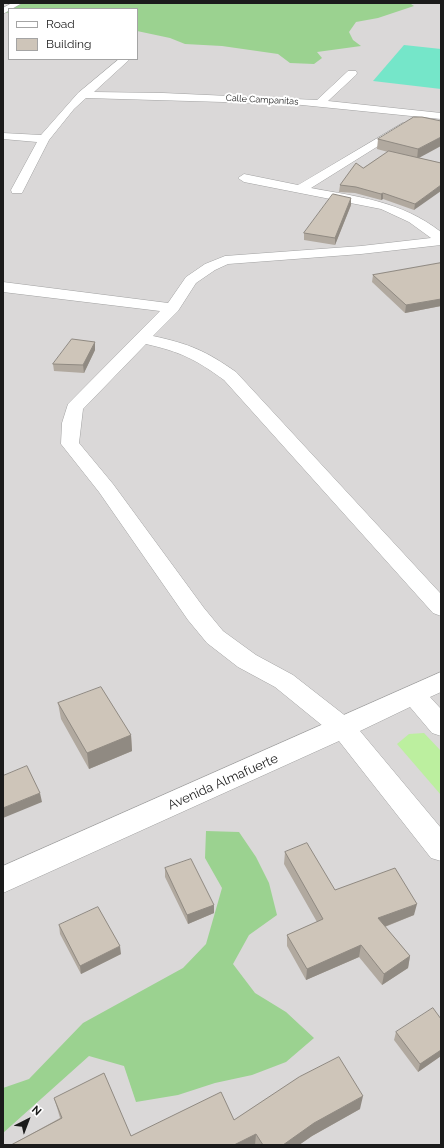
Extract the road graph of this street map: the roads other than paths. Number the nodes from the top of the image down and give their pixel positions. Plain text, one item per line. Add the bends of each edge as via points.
1 (18, 3) edge
2 (3, 10) edge
3 (124, 60) edge
4 (352, 73) dead end
5 (82, 95) junction
6 (320, 103) junction
7 (421, 115) junction
8 (441, 116) edge
9 (3, 136) edge
10 (44, 139) junction
11 (244, 178) dead end
12 (300, 189) junction
13 (17, 190) dead end
14 (441, 240) edge
15 (3, 288) edge
16 (172, 308) junction
17 (143, 338) junction
18 (441, 608) edge
19 (441, 682) edge
20 (413, 694) junction
21 (441, 726) edge
22 (343, 728) junction
23 (441, 849) edge
24 (3, 880) edge

1 - 2 street
3 - 5 street
4 - 6 street
5 - 6 street, Calle Campanitas via 208,97
5 - 10 street
6 - 7 street, Calle Campanitas
7 - 8 street, Calle Campanitas
7 - 12 street
9 - 10 street
10 - 13 street
11 - 12 street
12 - 14 street via 401,211 421,223
14 - 16 street via 361,250 225,260 190,280
15 - 16 street
16 - 17 street
17 - 18 street via 180,347 206,359 230,376
17 - 22 street via 74,408 70,444 106,488 215,637 247,661 284,681
19 - 20 street, Avenida Almafuerte
20 - 21 street
20 - 22 street, Avenida Almafuerte
22 - 23 street
22 - 24 street, Avenida Almafuerte

